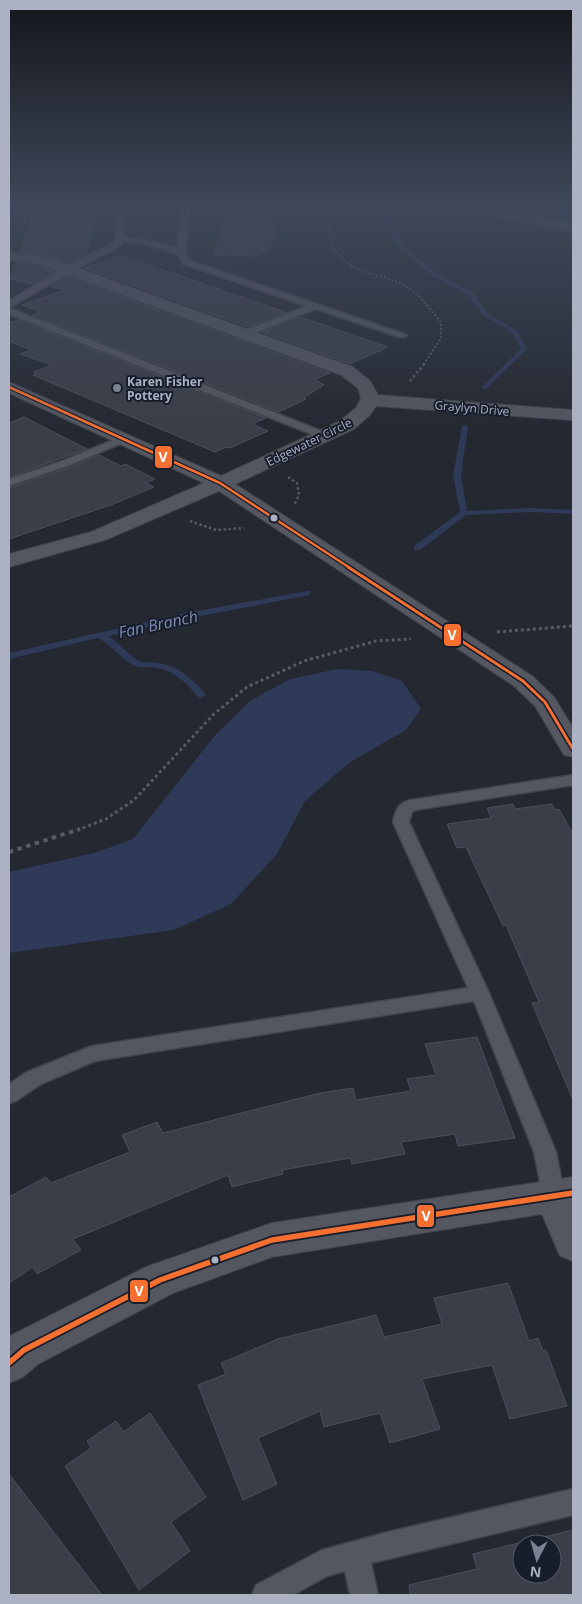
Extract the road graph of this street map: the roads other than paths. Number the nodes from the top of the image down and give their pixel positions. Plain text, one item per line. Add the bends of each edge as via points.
1 (50, 280) edge
2 (94, 280) edge
3 (238, 280) edge
4 (9, 304) edge
5 (315, 306) junction
6 (9, 311) edge
7 (244, 334) junction
8 (402, 335) dead end
9 (9, 387) edge
10 (370, 400) junction
11 (573, 415) edge
12 (325, 436) junction
13 (123, 439) junction
14 (9, 483) edge
15 (220, 484) junction
16 (9, 561) edge
17 (573, 750) edge
18 (573, 780) edge
19 (480, 993) junction
20 (9, 1095) edge
21 (564, 1195) edge
22 (573, 1244) edge
23 (9, 1363) edge
24 (573, 1502) edge
25 (355, 1554) junction
26 (266, 1595) edge
27 (364, 1595) edge

1 - 4 lane
2 - 7 street
3 - 5 lane
5 - 7 lane
5 - 8 lane
6 - 12 lane
7 - 10 street via 346,371 363,383
9 - 13 street
10 - 11 street, Graylyn Drive
10 - 12 street, Edgewater Circle via 366,412
12 - 15 street, Edgewater Circle
13 - 14 lane
13 - 15 street
15 - 16 street, Edgewater Circle via 98,536
15 - 17 street via 523,681 545,702
18 - 19 lane via 411,806 401,815 401,822
19 - 20 lane via 92,1054 34,1078
19 - 21 lane
21 - 22 street
21 - 23 street via 272,1240 160,1280 24,1350
24 - 25 lane
25 - 26 lane via 322,1564
25 - 27 lane

